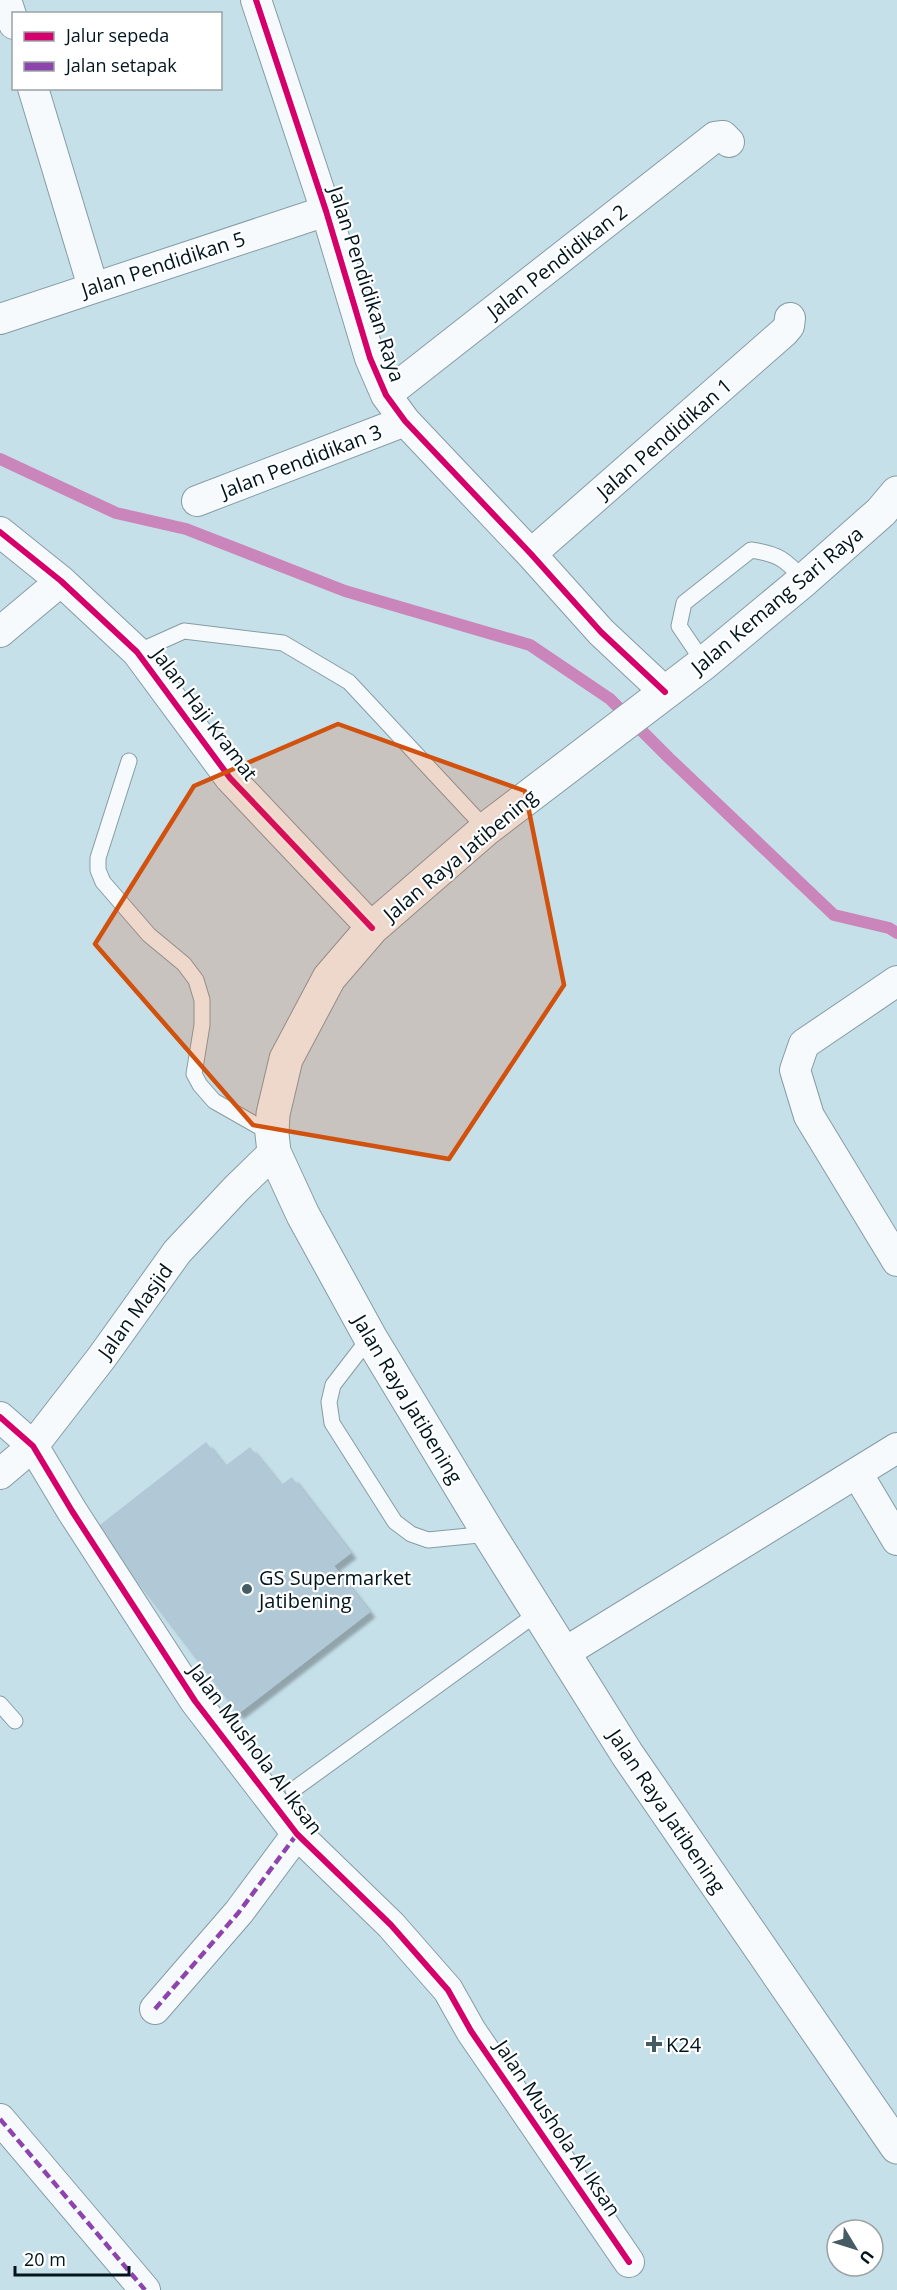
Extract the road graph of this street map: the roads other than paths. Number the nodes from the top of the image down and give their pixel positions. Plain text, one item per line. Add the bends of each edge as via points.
1 (6, 0) edge
2 (256, 0) edge
3 (12, 18) edge
4 (34, 90) edge
5 (729, 142) dead end
6 (326, 211) junction
7 (93, 287) junction
8 (790, 318) dead end
9 (0, 319) edge
10 (386, 395) junction
11 (405, 421) junction
12 (897, 493) edge
13 (197, 501) dead end
14 (0, 532) edge
15 (531, 554) junction
16 (804, 580) junction
17 (61, 581) junction
18 (0, 632) edge
19 (137, 652) junction
20 (704, 663) junction
21 (658, 697) junction
22 (129, 761) dead end
23 (486, 829) junction
24 (372, 928) junction
25 (897, 981) edge
26 (273, 1143) junction
27 (897, 1261) edge
28 (369, 1337) junction
29 (0, 1417) edge
30 (33, 1446) junction
31 (897, 1448) edge
32 (857, 1473) junction
33 (0, 1474) edge
34 (489, 1534) junction
35 (897, 1540) edge
36 (539, 1612) junction
37 (564, 1653) junction
38 (0, 1704) edge
39 (15, 1721) dead end
40 (293, 1790) dead end
41 (297, 1834) junction
42 (155, 2009) dead end
43 (0, 2119) edge
44 (897, 2146) edge
45 (629, 2262) dead end
46 (145, 2290) edge

1 - 3 street
2 - 6 street, Jalan Pendidikan Raya
4 - 7 street
5 - 10 street, Jalan Pendidikan 2 via 723,136 715,137
6 - 7 street, Jalan Pendidikan 5
6 - 10 street, Jalan Pendidikan Raya via 370,358
7 - 9 street, Jalan Pendidikan 5
8 - 15 street, Jalan Pendidikan 1 via 784,332
10 - 11 street, Jalan Pendidikan Raya
11 - 13 street, Jalan Pendidikan 3
11 - 15 street, Jalan Pendidikan Raya
12 - 16 main road, Jalan Kemang Sari Raya
14 - 17 street, Jalan Haji Kramat
15 - 21 street, Jalan Pendidikan Raya
16 - 20 main road, Jalan Kemang Sari Raya
16 - 20 lane via 785,559 751,550 684,603 679,626
17 - 18 street
17 - 19 street, Jalan Haji Kramat
19 - 23 lane via 184,631 283,643 349,682
19 - 24 street, Jalan Haji Kramat via 230,778
20 - 21 main road, Jalan Kemang Sari Raya
21 - 23 main road, Jalan Raya Jatibening
22 - 26 lane via 98,858 98,870 103,882 149,935 184,964 196,980 202,1000 202,1025 194,1074 200,1085 214,1101
23 - 24 main road, Jalan Raya Jatibening
24 - 26 main road, Jalan Raya Jatibening via 329,978 286,1059 273,1114
25 - 27 street via 804,1044 795,1070 809,1116
26 - 28 main road, Jalan Raya Jatibening via 303,1215
26 - 30 street, Jalan Masjid via 177,1252
28 - 34 main road, Jalan Raya Jatibening
28 - 34 lane via 333,1385 329,1402 332,1423 395,1522 411,1534 428,1540
29 - 30 street, Jalan Mushola Al Iksan
30 - 33 street, Jalan Masjid
30 - 41 street, Jalan Mushola Al Iksan via 195,1701
31 - 32 street
32 - 35 street
32 - 37 street
34 - 36 main road, Jalan Raya Jatibening
36 - 37 main road, Jalan Raya Jatibening
36 - 40 lane
37 - 44 main road, Jalan Raya Jatibening via 627,1754
38 - 39 lane
41 - 42 street via 239,1912
41 - 45 street, Jalan Mushola Al Iksan via 391,1925 448,1990 471,2031
43 - 46 street

